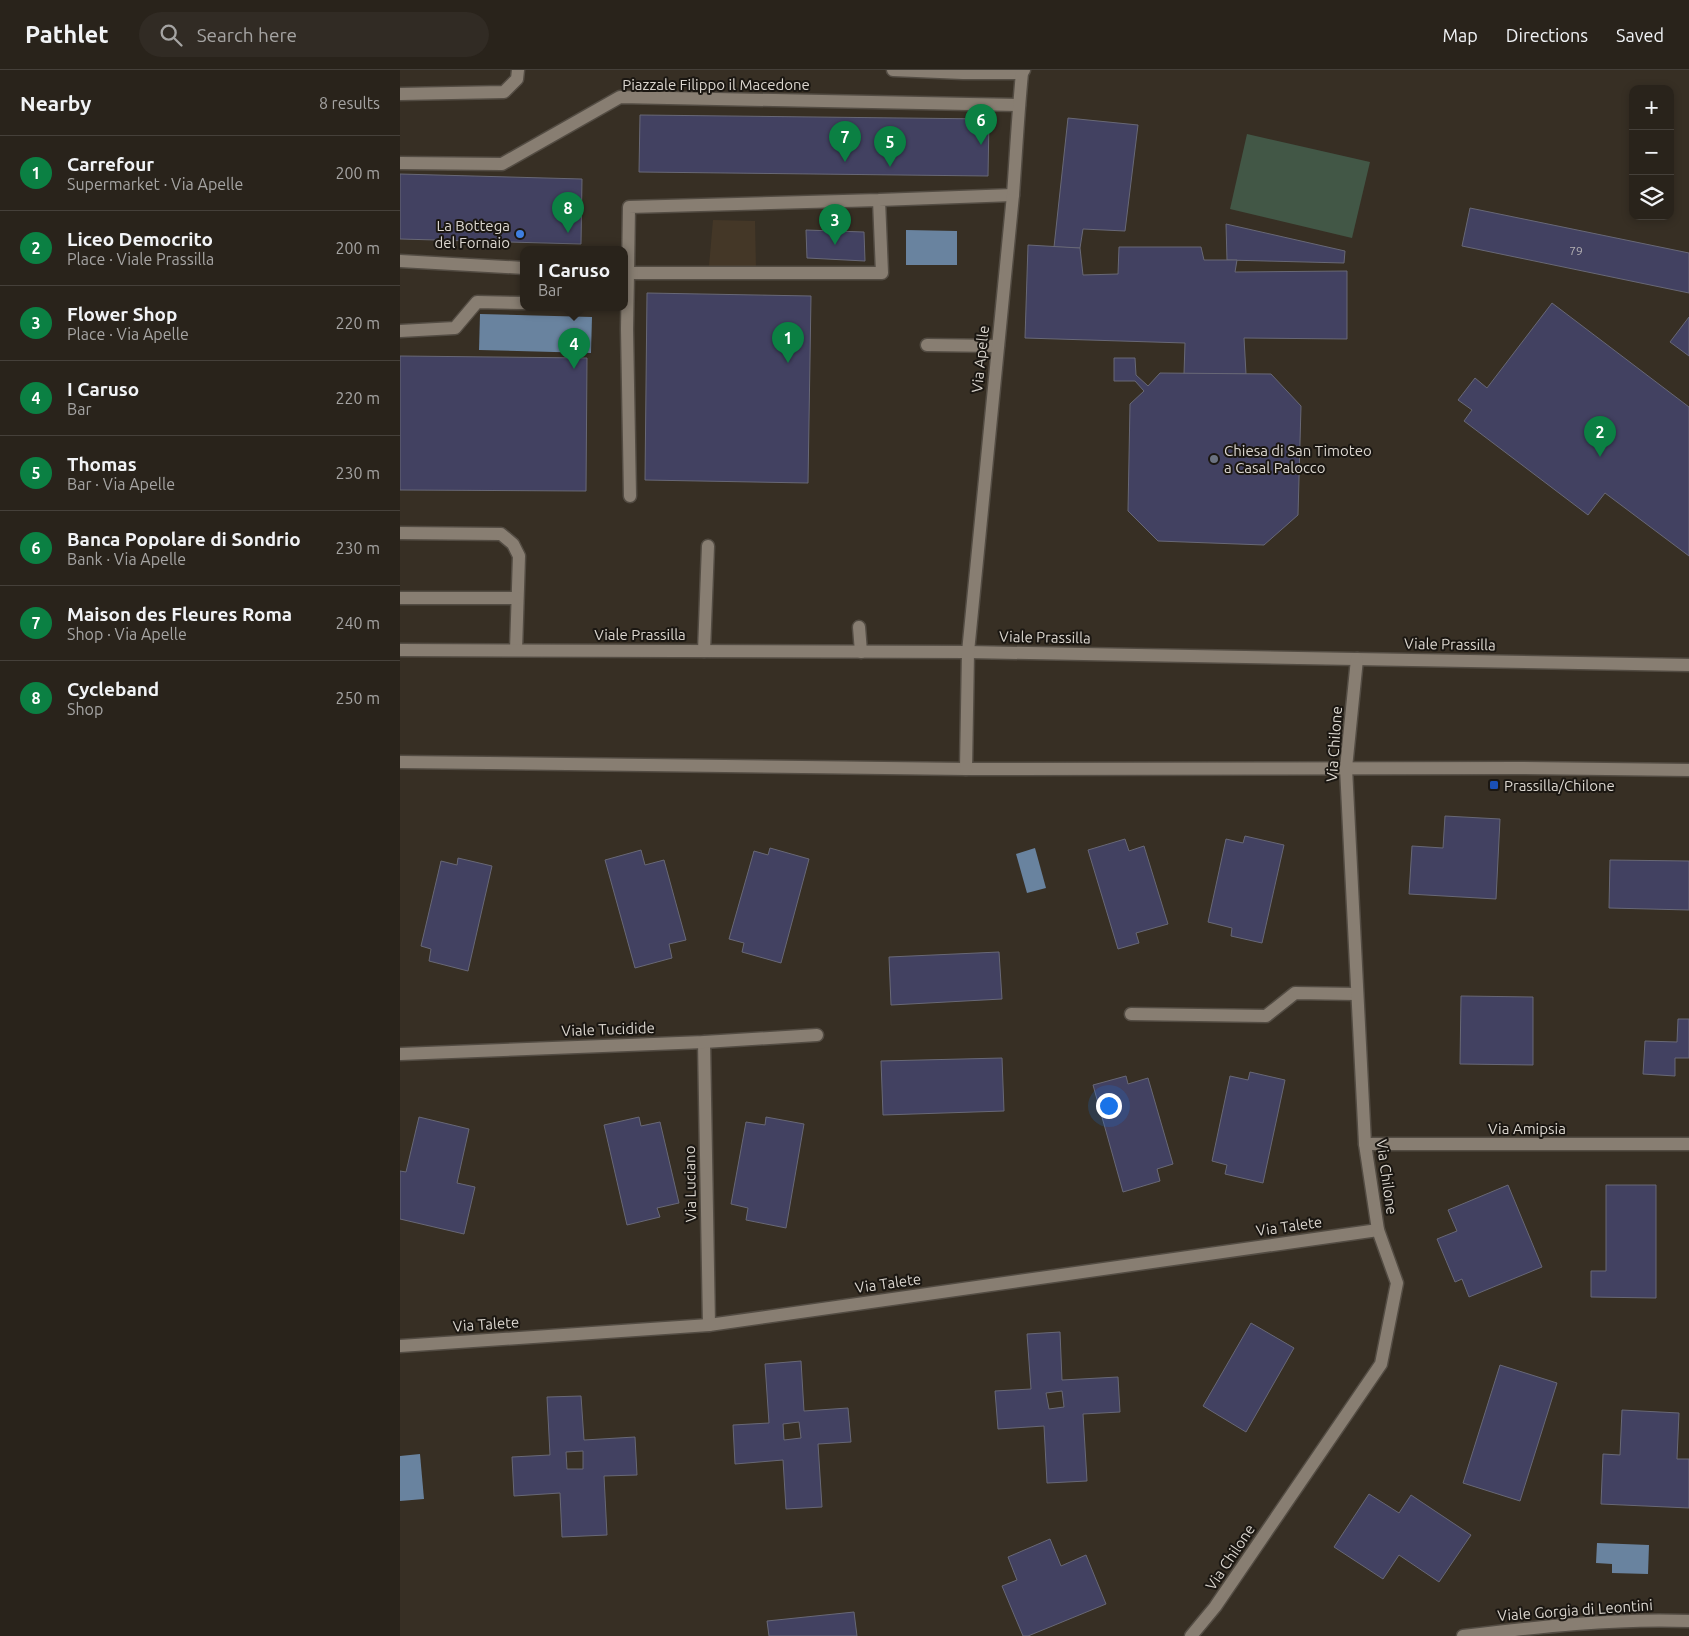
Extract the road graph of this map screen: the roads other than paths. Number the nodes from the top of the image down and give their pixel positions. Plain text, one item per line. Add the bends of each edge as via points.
1 (518, 70) edge
2 (893, 70) edge
3 (1023, 72) edge
4 (400, 94) edge
5 (1019, 105) junction
6 (400, 163) edge
7 (1013, 195) junction
8 (879, 200) junction
9 (627, 246) edge
10 (400, 261) edge
11 (520, 268) edge
12 (628, 273) edge
13 (520, 304) edge
14 (626, 311) edge
15 (400, 331) edge
16 (927, 346) dead end
17 (998, 346) junction
18 (630, 496) dead end
19 (400, 533) edge
20 (708, 546) dead end
21 (400, 598) edge
22 (517, 598) junction
23 (859, 627) dead end
24 (400, 650) edge
25 (516, 650) junction
26 (704, 651) junction
27 (861, 652) junction
28 (968, 652) junction
29 (1357, 659) junction
30 (1689, 665) edge
31 (400, 762) edge
32 (1346, 768) junction
33 (966, 769) junction
34 (1689, 770) edge
35 (1357, 994) junction
36 (1131, 1014) dead end
37 (818, 1035) dead end
38 (704, 1042) junction
39 (400, 1054) edge
40 (1365, 1144) junction
41 (1689, 1144) edge
42 (1378, 1230) junction
43 (709, 1325) junction
44 (400, 1346) edge
45 (1689, 1621) edge
46 (1191, 1636) edge
47 (1463, 1636) edge

1 - 4 street via 518,79 504,92
2 - 3 street
3 - 5 street, Via Apelle
5 - 6 street, Piazzale Filippo il Macedone via 620,97 502,164
5 - 7 street, Via Apelle
7 - 8 street
7 - 17 street, Via Apelle
8 - 9 street via 629,207
8 - 12 street via 882,273
10 - 11 street
13 - 15 street via 477,302 456,328
14 - 18 street
16 - 17 street
17 - 28 street, Via Apelle
19 - 22 street via 501,534 514,544 518,556
20 - 26 street
21 - 22 street
22 - 25 street
23 - 27 street
24 - 25 street, Viale Prassilla
25 - 26 street, Viale Prassilla
26 - 27 street, Viale Prassilla
27 - 28 street, Viale Prassilla
28 - 29 street, Viale Prassilla
28 - 33 street, Via Apelle
29 - 30 street, Viale Prassilla
29 - 32 street, Via Chilone
31 - 33 street
32 - 33 street
32 - 34 street
32 - 35 street, Via Chilone
35 - 36 street via 1296,993 1266,1016
35 - 40 street, Via Chilone
37 - 38 street, Viale Tucidide
38 - 39 street, Viale Tucidide
38 - 43 street, Via Luciano
40 - 41 street, Via Amipsia
40 - 42 street, Via Chilone
42 - 43 street, Via Talete
42 - 46 street, Via Chilone via 1397,1283 1381,1364 1215,1607
43 - 44 street, Via Talete
45 - 47 street, Viale Gorgia di Leontini via 1642,1620

